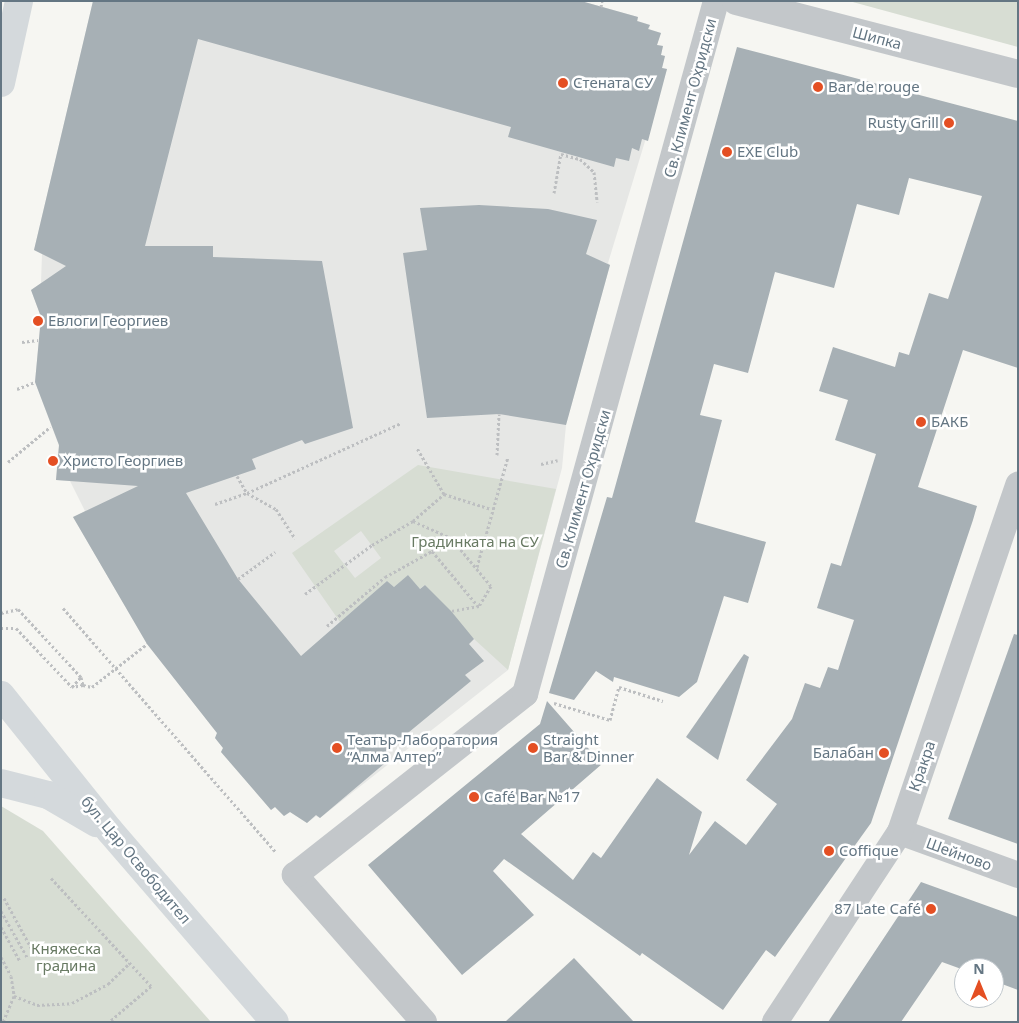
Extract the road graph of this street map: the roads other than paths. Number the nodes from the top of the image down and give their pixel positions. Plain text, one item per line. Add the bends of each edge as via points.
1 (19, 1) edge
2 (716, 1) edge
3 (736, 1) edge
4 (1018, 74) edge
5 (1, 83) edge
6 (1018, 485) edge
7 (1, 695) edge
8 (1, 783) edge
9 (110, 832) junction
10 (900, 832) junction
11 (1018, 875) edge
12 (275, 1022) edge
13 (424, 1022) edge
14 (775, 1022) edge

1 - 5 main road
2 - 13 street, Св. Климент Охридски via 525,694 295,875
3 - 4 street, Шипка
6 - 10 street, Кракра
7 - 9 main road, бул. Цар Освободител
8 - 9 main road via 48,795
9 - 12 main road, бул. Цар Освободител
10 - 11 street, Шейново
10 - 14 street, Кракра

